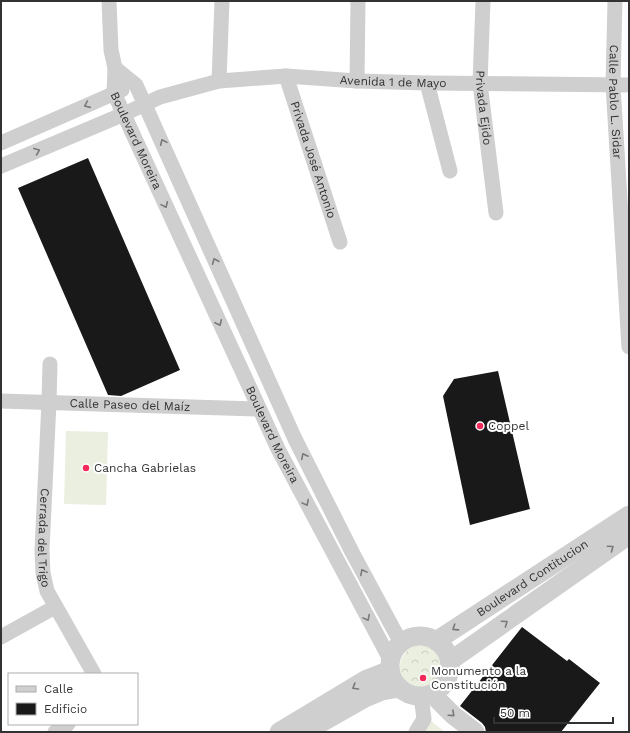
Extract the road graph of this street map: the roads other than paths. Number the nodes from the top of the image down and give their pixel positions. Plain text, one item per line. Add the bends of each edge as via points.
1 (109, 1) edge
2 (222, 1) edge
3 (358, 1) edge
4 (483, 1) edge
5 (615, 1) edge
6 (115, 68) junction
7 (286, 76) junction
8 (219, 81) junction
9 (357, 81) junction
10 (427, 83) junction
11 (480, 83) junction
12 (136, 85) junction
13 (614, 85) junction
14 (629, 85) edge
15 (114, 93) junction
16 (160, 97) junction
17 (145, 103) junction
18 (124, 114) junction
19 (1, 142) edge
20 (1, 166) edge
21 (450, 171) dead end
22 (496, 213) dead end
23 (199, 224) junction
24 (179, 235) junction
25 (340, 242) dead end
26 (223, 280) junction
27 (204, 289) junction
28 (629, 347) edge
29 (50, 364) dead end
30 (1, 401) edge
31 (49, 402) junction
32 (259, 409) junction
33 (295, 439) junction
34 (278, 449) junction
35 (629, 515) edge
36 (629, 535) edge
37 (55, 607) junction
38 (1, 637) edge
39 (436, 640) junction
40 (401, 643) junction
41 (450, 661) junction
42 (391, 666) junction
43 (93, 673) edge
44 (400, 688) junction
45 (426, 695) junction
46 (66, 725) edge
47 (55, 732) edge
48 (279, 732) edge
49 (305, 732) edge
50 (416, 732) edge
51 (475, 732) edge

1 - 6 street via 111,50
2 - 8 street
3 - 9 street
4 - 11 street, Privada Ejido
5 - 13 street, Calle Pablo L. Sidar
6 - 12 street, Boulevard Moreira
6 - 15 street, Boulevard Moreira
7 - 8 street, Avenida 1 de Mayo
7 - 9 street, Avenida 1 de Mayo
7 - 25 street, Privada José Antonio
8 - 16 street, Avenida 1 de Mayo
9 - 10 street, Avenida 1 de Mayo
10 - 11 street, Avenida 1 de Mayo
10 - 21 street
11 - 13 street, Avenida 1 de Mayo
11 - 22 street, Privada Ejido
12 - 15 street
12 - 16 street
12 - 17 street, Boulevard Moreira
13 - 14 street, Avenida 1 de Mayo
13 - 28 street, Calle Pablo L. Sidar
15 - 18 street, Boulevard Moreira
15 -> 19 street
16 - 17 street, Avenida 1 de Mayo
17 - 18 street, Avenida 1 de Mayo
23 -> 17 street, Boulevard Moreira
20 -> 18 street, Avenida 1 de Mayo
18 -> 24 street, Boulevard Moreira
23 - 24 street
26 -> 23 street, Boulevard Moreira
24 - 27 street, Boulevard Moreira
26 - 27 street
26 - 33 street, Boulevard Moreira
27 -> 32 street, Boulevard Moreira
29 - 31 street, Cerrada del Trigo
30 - 31 street, Calle Paseo del Maíz
31 - 32 street, Calle Paseo del Maíz
31 - 37 street, Cerrada del Trigo via 42,550 47,591
32 - 34 street, Boulevard Moreira
33 - 34 street
40 -> 33 street, Boulevard Moreira
34 -> 42 street, Boulevard Moreira
35 -> 39 street, Boulevard Contitucion
41 -> 36 street, Boulevard Contitucion
37 - 38 street
37 - 43 street, Cerrada del Trigo
39 - 40 street via 424,636
39 - 41 street via 445,649
40 - 42 street via 394,652
41 - 45 street via 447,681 440,689
42 - 44 street via 394,680
42 -> 48 street
44 - 45 street via 410,694
44 - 49 street via 382,691 365,698
45 - 50 street via 424,719
45 -> 51 street
46 - 47 street

